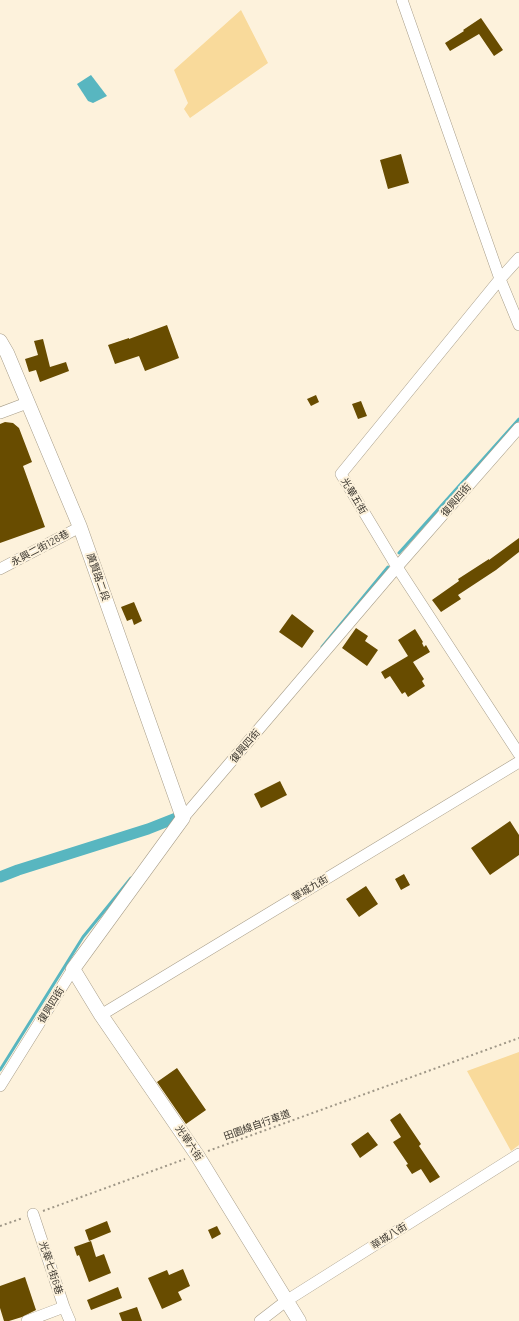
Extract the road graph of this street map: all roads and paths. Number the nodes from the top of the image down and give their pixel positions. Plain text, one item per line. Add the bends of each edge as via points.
1 (402, 0) edge
2 (519, 258) edge
3 (500, 279) junction
4 (519, 325) edge
5 (0, 341) edge
6 (28, 403) junction
7 (0, 413) edge
8 (519, 428) edge
9 (80, 526) junction
10 (397, 567) junction
11 (0, 569) edge
12 (519, 754) edge
13 (519, 762) edge
14 (183, 818) junction
15 (73, 969) junction
16 (101, 1014) junction
17 (519, 1038) edge
18 (0, 1086) edge
19 (519, 1154) edge
20 (197, 1155) junction
21 (33, 1214) junction
22 (0, 1226) edge
23 (286, 1301) junction
24 (64, 1307) junction
25 (28, 1321) edge
26 (70, 1321) edge
27 (260, 1321) edge
28 (299, 1321) edge

1 - 3 street
2 - 3 street, 光華五街
3 - 4 street
3 - 10 street, 光華五街 via 341,474
5 - 6 street, 廣賢路二段
6 - 7 street
6 - 9 street, 廣賢路二段
8 - 10 street, 復興四街
9 - 11 street, 永興二街126巷
9 - 14 street, 廣賢路二段
10 - 12 street, 光華五街
10 - 14 street, 復興四街
13 - 16 street, 華城九街
14 - 15 street, 復興四街
15 - 16 street, 光華六街
15 - 18 street, 復興四街
16 - 20 street, 光華六街
17 - 20 path, 田園線自行車道
19 - 23 street, 華城八街
20 - 21 path, 田園線自行車道
20 - 23 street, 光華六街
21 - 22 path, 田園線自行車道
21 - 24 street, 光華七街6巷
23 - 27 street, 華城八街
23 - 28 street, 光華六街
24 - 25 street, 光華七街6巷
24 - 26 street

